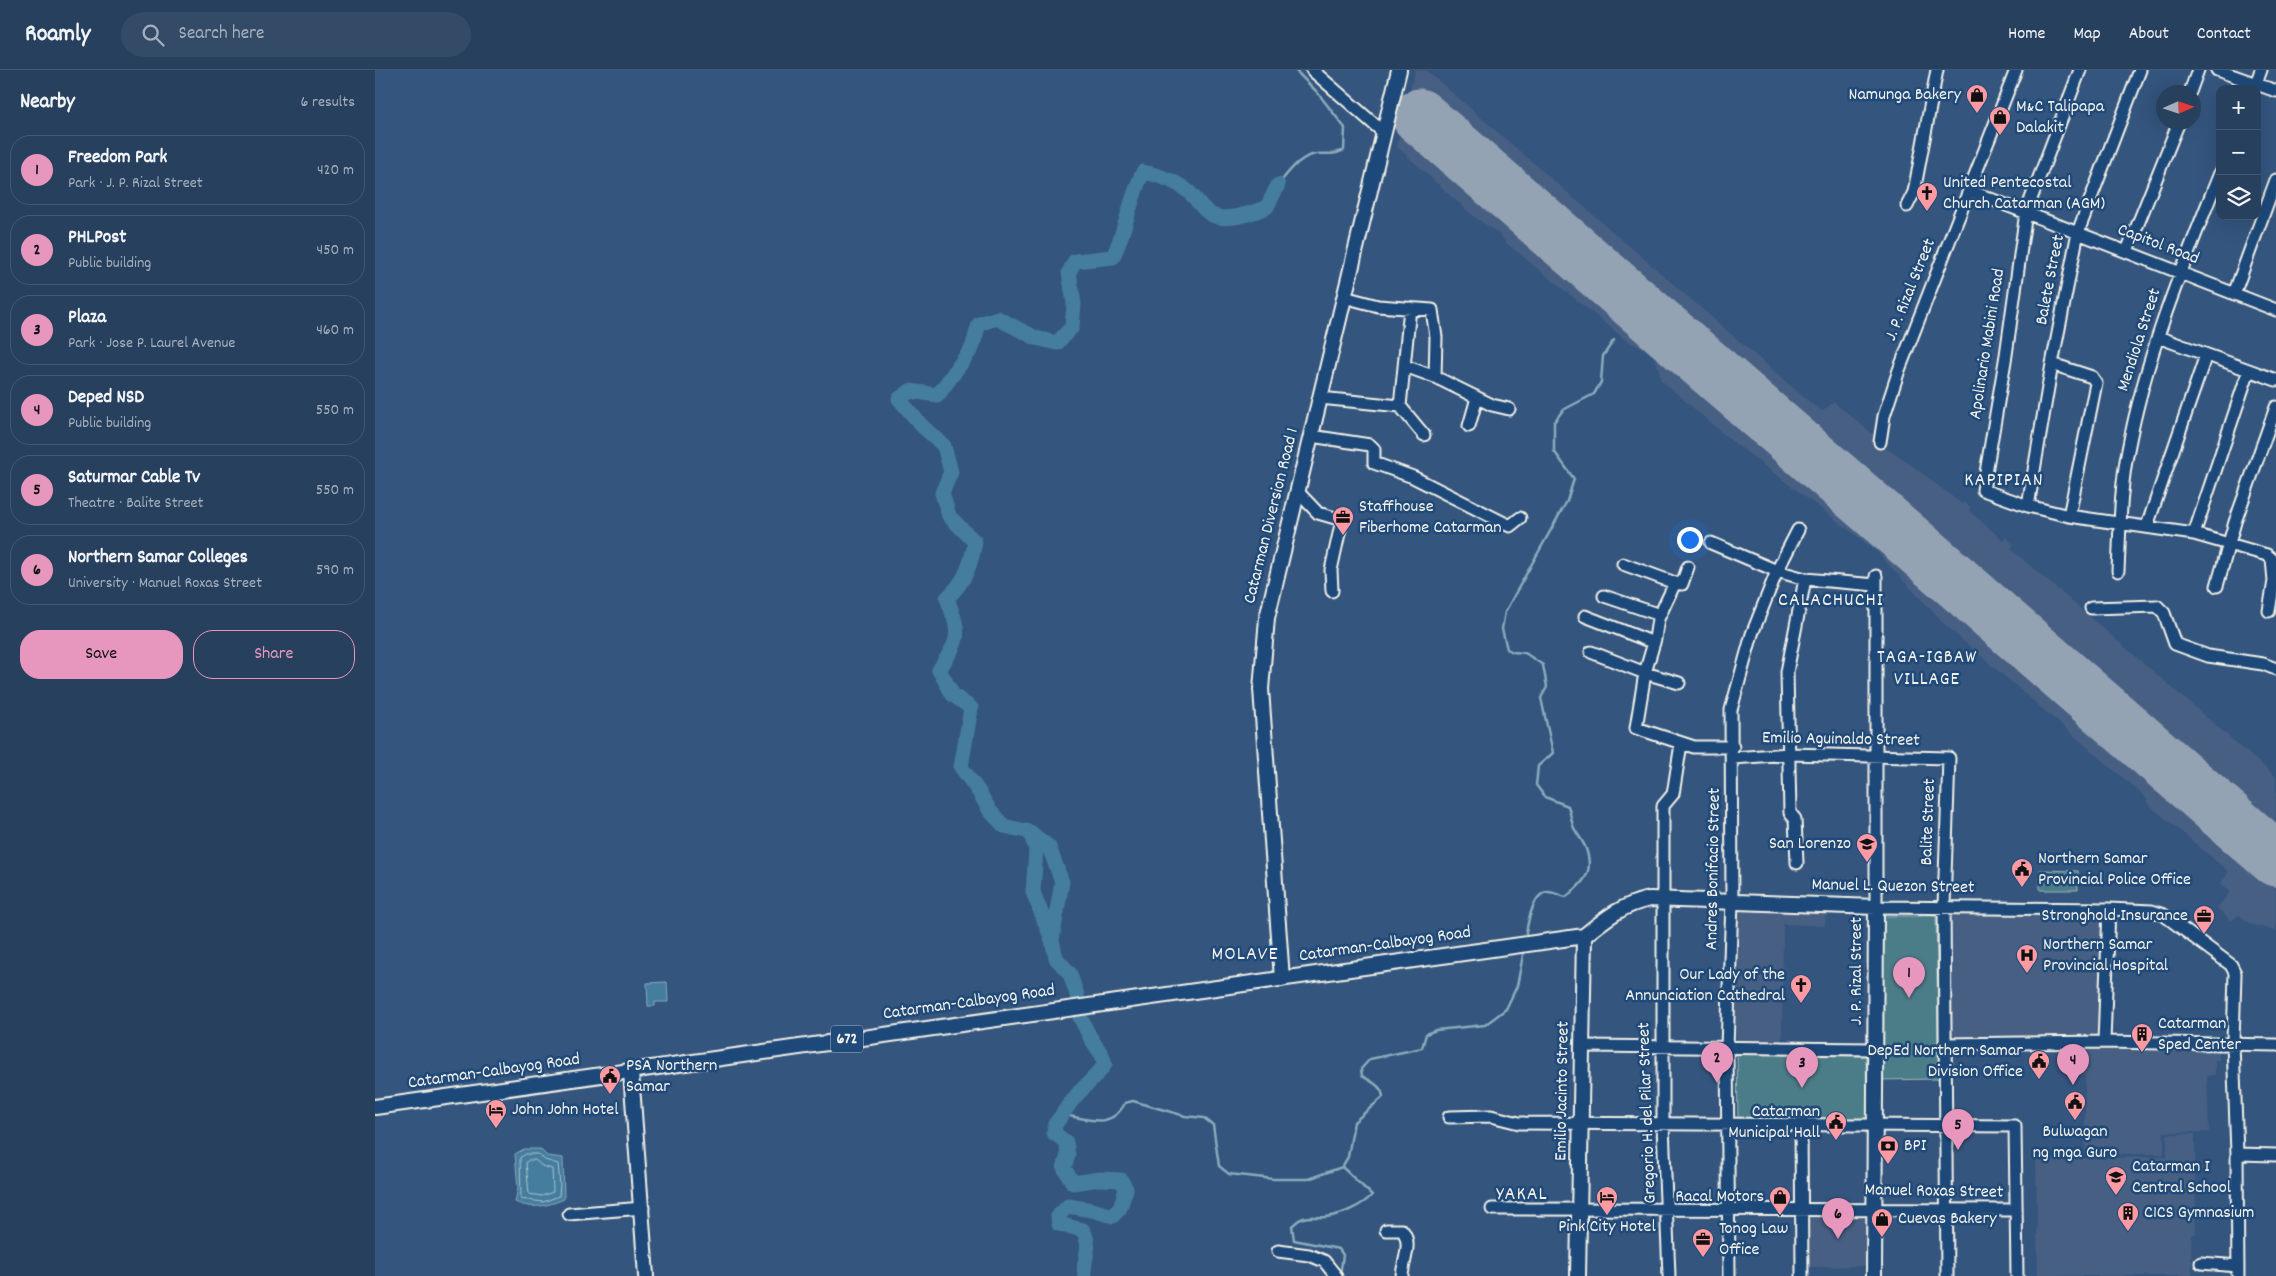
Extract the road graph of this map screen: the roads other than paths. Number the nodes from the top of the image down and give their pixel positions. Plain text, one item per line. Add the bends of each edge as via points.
1 (1312, 70) edge
2 (1399, 70) edge
3 (1937, 70) edge
4 (2016, 70) edge
5 (2080, 70) edge
6 (2140, 70) edge
7 (2198, 70) edge
8 (2217, 70) edge
9 (2261, 70) edge
10 (2193, 85) edge
11 (2253, 85) edge
12 (2255, 85) edge
13 (2261, 87) edge
14 (2276, 91) edge
15 (2176, 130) edge
16 (1383, 132) junction
17 (2219, 175) edge
18 (2276, 180) edge
19 (1970, 191) junction
20 (1907, 206) dead end
21 (2026, 212) junction
22 (2078, 232) junction
23 (2127, 251) junction
24 (2180, 272) junction
25 (2234, 294) junction
26 (1344, 297) junction
27 (1410, 308) junction
28 (2276, 310) edge
29 (2158, 337) junction
30 (2206, 355) junction
31 (2052, 364) junction
32 (1405, 366) junction
33 (2249, 370) junction
34 (1435, 377) junction
35 (2276, 380) edge
36 (1320, 398) junction
37 (1477, 398) junction
38 (1399, 406) junction
39 (2276, 407) edge
40 (1509, 409) dead end
41 (1469, 426) dead end
42 (1424, 435) dead end
43 (1311, 436) junction
44 (1880, 442) dead end
45 (1297, 491) junction
46 (2028, 506) junction
47 (2069, 516) junction
48 (1520, 518) dead end
49 (2121, 524) junction
50 (2147, 526) junction
51 (1798, 530) dead end
52 (2195, 534) junction
53 (2229, 543) junction
54 (1711, 544) dead end
55 (2274, 560) edge
56 (1623, 564) dead end
57 (1688, 568) dead end
58 (1777, 571) junction
59 (2118, 571) dead end
60 (1805, 579) junction
61 (1675, 583) junction
62 (2217, 586) dead end
63 (1332, 591) dead end
64 (1604, 596) dead end
65 (2091, 608) dead end
66 (2269, 611) dead end
67 (1660, 614) junction
68 (1585, 616) dead end
69 (1654, 643) junction
70 (1591, 652) dead end
71 (2276, 669) edge
72 (1645, 673) junction
73 (1679, 684) dead end
74 (1681, 744) junction
75 (1733, 752) junction
76 (1788, 754) junction
77 (1876, 758) junction
78 (1949, 758) joint
79 (1797, 863) dead end
80 (1663, 899) junction
81 (1732, 900) junction
82 (1944, 906) junction
83 (1876, 907) junction
84 (2109, 908) junction
85 (1584, 936) junction
86 (1282, 979) junction
87 (2105, 1042) junction
88 (2233, 1043) junction
89 (1946, 1044) junction
90 (2276, 1045) edge
91 (1583, 1046) junction
92 (1662, 1047) junction
93 (1727, 1048) junction
94 (1875, 1049) junction
95 (631, 1072) junction
96 (375, 1107) edge
97 (1449, 1117) dead end
98 (1581, 1124) junction
99 (1663, 1125) junction
100 (1728, 1125) junction
101 (1801, 1126) junction
102 (1875, 1126) junction
103 (1947, 1126) junction
104 (2237, 1154) junction
105 (2276, 1155) edge
106 (643, 1208) junction
107 (1802, 1208) junction
108 (1875, 1208) junction
109 (1492, 1209) dead end
110 (1580, 1209) junction
111 (1668, 1209) junction
112 (1728, 1209) junction
113 (1947, 1209) junction
114 (2016, 1210) junction
115 (569, 1214) dead end
116 (1386, 1230) dead end
117 (1278, 1251) dead end
118 (2201, 1263) dead end
119 (2238, 1271) edge
120 (1334, 1274) edge
121 (646, 1276) edge
122 (1402, 1276) edge
123 (1578, 1276) edge
124 (1669, 1276) edge
125 (1729, 1276) edge
126 (1802, 1276) edge
127 (1874, 1276) edge
128 (1947, 1276) edge
129 (2017, 1276) edge

1 - 16 street
2 - 16 main road, Catarman Diversion Road 1
3 - 20 street via 1914,192
4 - 19 street, J. P. Rizal Street
5 - 21 street, Apolinario Mabini Road
6 - 22 street, Balete Street
7 - 10 street
8 - 11 street
9 - 12 street
13 - 14 street
15 - 23 street
16 - 26 main road, Catarman Diversion Road 1
17 - 24 street, Mendiola Street
18 - 25 street
19 - 21 street, Capitol Road
19 - 44 street, J. P. Rizal Street via 1899,370 1884,416
21 - 22 street, Capitol Road
21 - 46 street, Apolinario Mabini Road via 1983,490
22 - 23 street, Capitol Road
22 - 31 street, Balete Street
23 - 24 street, Capitol Road
24 - 25 street, Capitol Road
24 - 29 street, Mendiola Street
25 - 28 street, Capitol Road
26 - 27 street via 1378,306
26 - 36 main road, Catarman Diversion Road 1
27 - 32 street
27 - 34 street via 1433,310 1437,337
29 - 30 street
29 - 49 street, Mendiola Street via 2127,452
30 - 33 street
30 - 50 street
31 - 46 street, Balete Street
31 - 47 street via 2092,377 2096,383
32 - 34 street
32 - 38 street
33 - 35 street
33 - 52 street
34 - 37 street
36 - 38 street
36 - 43 main road, Catarman Diversion Road 1
37 - 40 street
37 - 41 street
38 - 42 street
39 - 53 street
43 - 45 main road, Catarman Diversion Road 1
43 - 48 street via 1370,445 1374,463 1413,477 1511,526
45 - 63 street via 1318,513 1342,520 1331,570
45 - 86 main road, Catarman Diversion Road 1 via 1267,618 1261,690
46 - 47 street, Apolinario Mabini Road
47 - 49 street, Apolinario Mabini Road
49 - 50 street, Apolinario Mabini Road
49 - 59 street, Mendiola Street
50 - 52 street, Apolinario Mabini Road
51 - 58 street, Andres Bonifacio Street
52 - 53 street, Apolinario Mabini Road
53 - 55 street, Apolinario Mabini Road
53 - 62 street
54 - 58 street
55 - 66 street via 2275,581
56 - 61 street
57 - 61 street via 1682,584
58 - 60 street
58 - 75 street, Andres Bonifacio Street via 1752,634 1731,710
60 - 76 street via 1787,672
60 - 77 street, J. P. Rizal Street via 1876,580
61 - 67 street
64 - 67 street
65 - 71 street via 2157,606 2164,613 2175,644 2208,656
67 - 69 street
68 - 69 street
69 - 72 street
70 - 72 street
72 - 73 street
72 - 74 street, Emilio Aguinaldo Street via 1636,728
74 - 75 street, Emilio Aguinaldo Street
74 - 80 street, Gregorio H. del Pilar Street via 1673,794 1663,806
75 - 76 street, Emilio Aguinaldo Street
75 - 81 street, Andres Bonifacio Street
76 - 77 street, Emilio Aguinaldo Street
76 - 79 street via 1789,813 1795,819
77 - 78 street, Emilio Aguinaldo Street
77 - 83 street, J. P. Rizal Street
78 - 82 street, Balite Street
80 - 81 main road, Manuel L. Quezon Street
80 - 85 main road, Manuel L. Quezon Street via 1638,901 1625,906
80 - 92 street, Gregorio H. del Pilar Street
81 - 83 main road, Manuel L. Quezon Street
81 - 93 street, Andres Bonifacio Street
82 - 83 street, Manuel L. Quezon Street
82 - 84 street, Manuel L. Quezon Street
82 - 89 street, Balite Street
83 - 94 main road, J. P. Rizal Street
84 - 87 street
84 - 88 street, Manuel L. Quezon Street via 2164,915 2231,965 2235,973
85 - 86 main road, Catarman-Calbayog Road / 672
85 - 91 main road, Emilio Jacinto Street
86 - 95 main road, Catarman-Calbayog Road / 672
87 - 88 street
87 - 89 street
88 - 90 street
88 - 104 street
89 - 103 street, Balite Street
91 - 92 street
91 - 98 main road, Emilio Jacinto Street
92 - 93 street
92 - 99 street, Gregorio H. del Pilar Street
93 - 94 street
93 - 100 street, Andres Bonifacio Street
94 - 102 main road, J. P. Rizal Street
95 - 96 main road, Catarman-Calbayog Road / 672
95 - 106 main road
97 - 98 street via 1491,1116 1519,1123
98 - 99 street
98 - 110 main road, Emilio Jacinto Street
99 - 100 street
99 - 111 street, Gregorio H. del Pilar Street
100 - 101 street
100 - 112 street, Andres Bonifacio Street
101 - 102 street
101 - 107 street
102 - 103 street
102 - 108 main road, J. P. Rizal Street
103 - 113 street, Balite Street
103 - 114 street via 2015,1126
104 - 105 street
104 - 119 street
106 - 115 street
106 - 121 main road
107 - 108 street, Manuel Roxas Street
107 - 112 street, Manuel Roxas Street
107 - 126 street
108 - 113 street, Manuel Roxas Street
108 - 127 main road, J. P. Rizal Street
109 - 110 street, Manuel Roxas Street
110 - 111 street, Manuel Roxas Street
110 - 123 main road, Emilio Jacinto Street
111 - 112 street, Manuel Roxas Street
111 - 124 street, Gregorio H. del Pilar Street
112 - 125 street, Andres Bonifacio Street
113 - 114 street, Manuel Roxas Street
113 - 128 street, Balite Street
114 - 129 street
116 - 122 street via 1402,1230 1407,1236
117 - 120 street via 1309,1255 1324,1261
118 - 119 street

